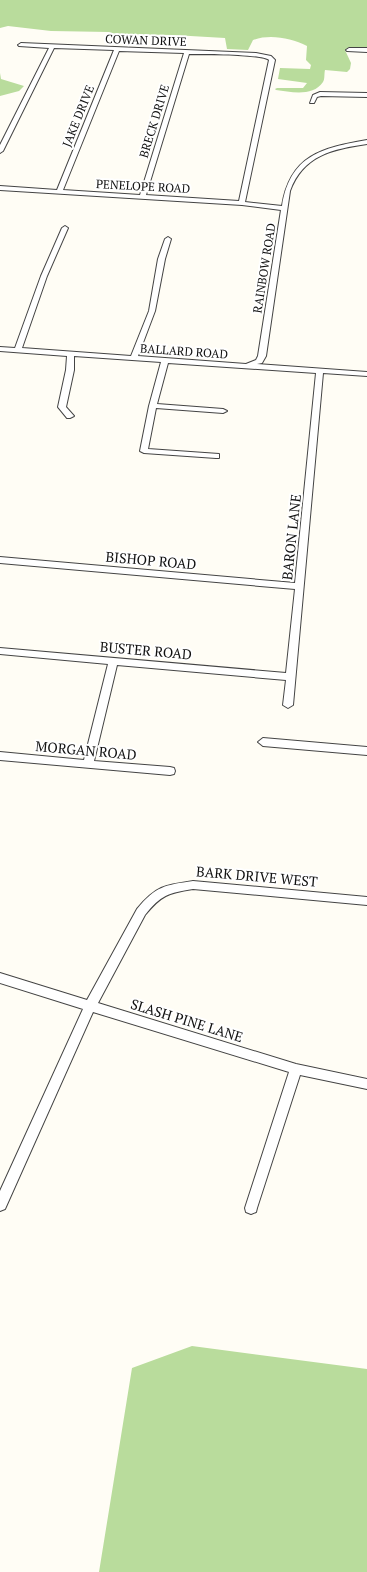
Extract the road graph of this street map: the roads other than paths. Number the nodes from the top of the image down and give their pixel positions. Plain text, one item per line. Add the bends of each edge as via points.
1 (21, 44) dead end
2 (52, 46) junction
3 (117, 49) junction
4 (349, 50) dead end
5 (367, 50) edge
6 (187, 52) junction
7 (367, 95) edge
8 (312, 102) dead end
9 (367, 142) edge
10 (0, 151) edge
11 (0, 188) edge
12 (59, 192) junction
13 (142, 197) junction
14 (242, 203) junction
15 (284, 208) junction
16 (65, 228) dead end
17 (168, 239) dead end
18 (17, 350) junction
19 (0, 351) edge
20 (71, 354) junction
21 (134, 358) junction
22 (165, 360) junction
23 (246, 366) junction
24 (320, 371) junction
25 (367, 374) edge
26 (153, 406) junction
27 (224, 411) dead end
28 (70, 416) dead end
29 (216, 456) dead end
30 (0, 560) edge
31 (299, 586) junction
32 (0, 651) edge
33 (113, 661) junction
34 (290, 677) junction
35 (288, 705) dead end
36 (263, 742) dead end
37 (367, 751) edge
38 (0, 756) edge
39 (88, 764) junction
40 (170, 771) dead end
41 (367, 901) edge
42 (0, 978) edge
43 (90, 1006) junction
44 (296, 1068) junction
45 (367, 1084) edge
46 (0, 1205) edge
47 (251, 1208) dead end

1 - 2 street, COWAN DRIVE
2 - 3 street, COWAN DRIVE
2 - 10 street
3 - 6 street, COWAN DRIVE
3 - 12 street, JAKE DRIVE
4 - 5 street
6 - 13 street, BRECK DRIVE
6 - 14 street, COWAN DRIVE via 256,55 272,60
7 - 8 street via 320,94 315,96
9 - 15 street, RAINBOW ROAD via 327,151 299,167 290,181
11 - 12 street, PENELOPE ROAD
12 - 13 street, PENELOPE ROAD
13 - 14 street, PENELOPE ROAD
14 - 15 street, PENELOPE ROAD
15 - 23 street, RAINBOW ROAD via 262,356 259,361
16 - 18 street
17 - 21 street via 160,262 149,322
18 - 19 street, BALLARD ROAD
18 - 20 street, BALLARD ROAD
20 - 21 street, BALLARD ROAD
20 - 28 street via 62,407
21 - 22 street, BALLARD ROAD
22 - 23 street, BALLARD ROAD
22 - 26 street
23 - 24 street, BALLARD ROAD
24 - 25 street, BALLARD ROAD
24 - 31 street, BARON LANE
26 - 27 street
26 - 29 street via 144,451
30 - 31 street, BISHOP ROAD
31 - 34 street, BARON LANE
32 - 33 street, BUSTER ROAD
33 - 34 street, BUSTER ROAD
33 - 39 street
34 - 35 street, BARON LANE
36 - 37 street
38 - 39 street, MORGAN ROAD
39 - 40 street, MORGAN ROAD
41 - 43 street, BARK DRIVE WEST via 214,886 193,885 167,889 150,901 141,912
42 - 43 street, SLASH PINE LANE
43 - 44 street, SLASH PINE LANE
43 - 46 street, BARK DRIVE WEST
44 - 45 street, SLASH PINE LANE
44 - 47 street

